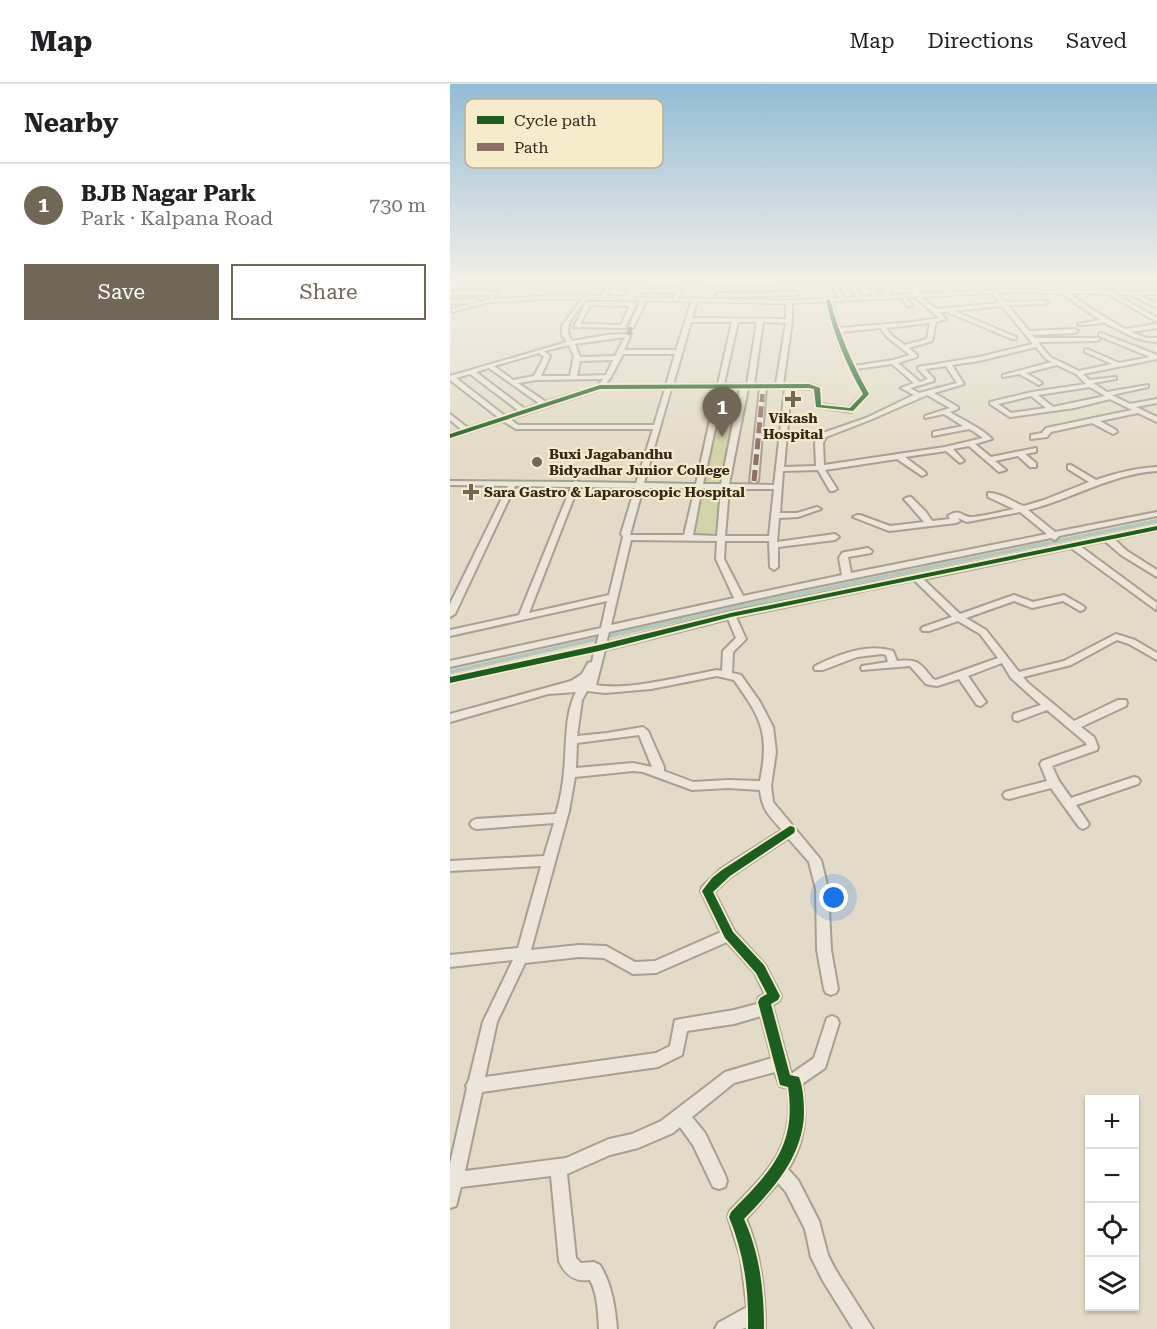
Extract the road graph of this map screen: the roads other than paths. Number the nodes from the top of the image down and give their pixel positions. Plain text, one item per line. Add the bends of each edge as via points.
1 (567, 339) edge
2 (591, 339) edge
3 (627, 339) edge
4 (682, 339) edge
5 (685, 339) edge
6 (731, 339) edge
7 (756, 339) edge
8 (787, 339) edge
9 (841, 339) edge
10 (894, 339) edge
11 (930, 339) edge
12 (1033, 339) edge
13 (1073, 339) edge
14 (1105, 339) edge
15 (1142, 339) edge
16 (1157, 340) edge
17 (1036, 342) junction
18 (570, 344) junction
19 (903, 348) junction
20 (1018, 348) junction
21 (1087, 351) dead end
22 (541, 352) junction
23 (678, 352) junction
24 (619, 355) junction
25 (1156, 357) edge
26 (1048, 358) junction
27 (577, 359) junction
28 (893, 362) junction
29 (1056, 363) junction
30 (948, 364) junction
31 (1118, 364) junction
32 (491, 366) junction
33 (852, 368) junction
34 (471, 372) junction
35 (1020, 372) junction
36 (1078, 373) junction
37 (1005, 376) dead end
38 (573, 377) junction
39 (608, 377) junction
40 (451, 378) edge
41 (537, 378) junction
42 (1114, 378) dead end
43 (512, 382) junction
44 (1039, 383) dead end
45 (919, 384) junction
46 (1090, 384) junction
47 (1146, 386) dead end
48 (600, 387) junction
49 (721, 387) junction
50 (747, 387) junction
51 (763, 387) junction
52 (783, 387) junction
53 (670, 388) junction
54 (929, 393) junction
55 (1032, 394) junction
56 (919, 395) junction
57 (1108, 396) junction
58 (1157, 401) edge
59 (545, 405) junction
60 (1128, 406) junction
61 (1052, 409) junction
62 (851, 410) junction
63 (944, 411) junction
64 (1138, 411) junction
65 (525, 412) junction
66 (450, 416) edge
67 (927, 417) dead end
68 (504, 418) junction
69 (868, 419) junction
70 (1157, 420) edge
71 (1094, 421) junction
72 (656, 427) junction
73 (969, 427) junction
74 (467, 431) junction
75 (1113, 432) dead end
76 (936, 434) dead end
77 (452, 437) edge
78 (1034, 437) dead end
79 (971, 444) junction
80 (948, 449) junction
81 (1033, 450) dead end
82 (1020, 453) junction
83 (898, 456) junction
84 (989, 460) junction
85 (960, 461) dead end
86 (1033, 465) dead end
87 (1071, 467) dead end
88 (820, 468) junction
89 (780, 469) junction
90 (1157, 469) edge
91 (1002, 471) dead end
92 (922, 474) dead end
93 (754, 481) dead end
94 (513, 483) junction
95 (576, 483) junction
96 (1095, 483) junction
97 (451, 484) edge
98 (642, 484) junction
99 (699, 485) junction
100 (726, 486) junction
101 (778, 487) junction
102 (832, 489) dead end
103 (991, 495) dead end
104 (908, 499) dead end
105 (817, 509) dead end
106 (1019, 509) junction
107 (1157, 514) edge
108 (775, 516) junction
109 (857, 518) dead end
110 (930, 525) junction
111 (1157, 528) edge
112 (627, 537) junction
113 (688, 537) junction
114 (835, 537) dead end
115 (721, 538) junction
116 (1108, 539) junction
117 (773, 542) junction
118 (1062, 542) junction
119 (868, 551) dead end
120 (774, 567) dead end
121 (1157, 574) edge
122 (847, 577) junction
123 (916, 577) junction
124 (612, 597) junction
125 (740, 600) junction
126 (1156, 607) edge
127 (1080, 608) dead end
128 (450, 614) edge
129 (731, 615) junction
130 (523, 616) junction
131 (958, 617) junction
132 (926, 629) dead end
133 (450, 633) edge
134 (601, 639) junction
135 (1157, 657) edge
136 (1002, 660) junction
137 (893, 663) junction
138 (450, 664) edge
139 (823, 666) dead end
140 (866, 668) dead end
141 (727, 674) junction
142 (962, 675) junction
143 (1016, 676) junction
144 (450, 680) edge
145 (582, 686) junction
146 (981, 702) dead end
147 (1122, 704) dead end
148 (1048, 706) junction
149 (1018, 717) dead end
150 (450, 718) edge
151 (1073, 726) junction
152 (571, 740) junction
153 (570, 773) junction
154 (658, 773) junction
155 (1134, 780) dead end
156 (1054, 783) junction
157 (765, 786) junction
158 (1009, 795) dead end
159 (1068, 803) junction
160 (560, 818) junction
161 (476, 824) dead end
162 (1083, 825) dead end
163 (790, 830) junction
164 (548, 861) junction
165 (450, 866) edge
166 (729, 934) junction
167 (522, 955) junction
168 (450, 961) edge
169 (831, 989) dead end
170 (766, 1008) junction
171 (832, 1023) dead end
172 (780, 1062) junction
173 (794, 1081) junction
174 (474, 1086) junction
175 (681, 1116) junction
176 (558, 1167) junction
177 (779, 1172) junction
178 (455, 1180) junction
179 (719, 1181) dead end
180 (450, 1200) edge
181 (756, 1321) edge
182 (608, 1329) edge
183 (724, 1329) edge
184 (864, 1329) edge

1 - 18 street
2 - 18 street
3 - 24 street
4 - 23 street
5 - 53 street
6 - 49 street
7 - 50 street
8 - 52 street
9 - 33 street
10 - 19 street
11 - 19 street
12 - 17 street
13 - 17 street
14 - 25 street
15 - 16 street
17 - 20 street
17 - 26 street
18 - 22 street
18 - 27 street
19 - 28 street via 915,356
20 - 26 street
20 - 30 street
21 - 31 street
22 - 32 street
22 - 41 street via 547,356
23 - 24 street
23 - 53 street
24 - 27 street
24 - 39 street
25 - 31 street
26 - 29 street
27 - 38 street
28 - 33 street
28 - 45 street
29 - 35 street
29 - 36 street
30 - 45 street via 920,368 932,380
30 - 54 street via 961,384
31 - 36 street
32 - 34 street
32 - 43 street
33 - 62 street via 866,394
34 - 40 street
34 - 65 street
35 - 37 street
35 - 44 street
36 - 46 street
38 - 39 street
38 - 41 street
39 - 48 street
40 - 68 street
41 - 43 street
42 - 46 street
43 - 59 street
45 - 56 street via 904,388
46 - 55 street
46 - 57 street
47 - 57 street
48 - 53 street
48 - 59 street
49 - 50 street
49 - 53 street
49 - 99 street
50 - 51 street
50 - 100 street
51 - 52 street
51 - 93 street
52 - 62 street via 817,388 818,406
52 - 89 street
53 - 72 street
53 - 98 street
54 - 56 street
54 - 63 street via 956,408
55 - 61 street
55 - 61 street via 992,403 1010,415
56 - 69 street
57 - 60 street
57 - 61 street
58 - 60 street
59 - 65 street
60 - 64 street
62 - 69 street
63 - 67 street
63 - 73 street
64 - 70 street
64 - 71 street
65 - 68 street
66 - 74 street
68 - 72 street via 516,427
68 - 74 street
69 - 88 street via 823,436 817,458
71 - 75 street
71 - 78 street
72 - 98 street
73 - 76 street
73 - 79 street via 988,439
74 - 77 street
79 - 80 street
79 - 84 street
80 - 83 street
80 - 85 street
81 - 82 street
82 - 84 street
82 - 86 street
83 - 88 street
83 - 92 street
84 - 91 street
87 - 96 street
88 - 89 street
88 - 102 street
89 - 101 street
90 - 96 street
94 - 95 street
94 - 97 street
94 - 128 street
95 - 98 street
95 - 130 street
96 - 106 street
98 - 99 street
98 - 112 street
99 - 100 street
99 - 113 street
100 - 101 street
100 - 115 street
101 - 108 street
103 - 106 street
104 - 110 street
105 - 108 street
106 - 110 street via 967,520 960,515 952,516 956,521
106 - 118 street
107 - 118 street
108 - 117 street
109 - 110 street via 889,529
111 - 116 street
112 - 113 street
112 - 124 street
113 - 115 street
114 - 117 street
115 - 117 street
115 - 125 street via 720,559
116 - 118 street
116 - 121 street
117 - 120 street
118 - 122 street
118 - 123 street
118 - 126 street
119 - 122 street via 845,555
122 - 125 street
123 - 129 street
123 - 131 street
124 - 130 street
124 - 134 street
125 - 134 street
127 - 131 street via 1064,598 1032,605 1014,598
129 - 134 street
129 - 141 street via 741,639 728,651
130 - 133 street
131 - 132 street
131 - 136 street via 983,632
134 - 138 street
134 - 144 street
134 - 145 street via 592,683
135 - 143 street via 1116,637 1067,663
136 - 142 street
136 - 143 street
137 - 139 street via 886,651 849,655
137 - 140 street
137 - 142 street via 915,664 933,683
141 - 145 street via 717,672 651,686 605,690
141 - 157 street via 737,677 766,721 771,758
142 - 146 street
143 - 148 street
145 - 150 street
145 - 152 street
147 - 151 street
148 - 149 street
148 - 151 street
151 - 156 street via 1093,747 1046,764
152 - 153 street
152 - 154 street via 643,730
153 - 154 street via 633,767
153 - 160 street
154 - 157 street via 692,786
155 - 159 street
156 - 158 street
156 - 159 street
157 - 163 street via 767,803
159 - 162 street
160 - 161 street
160 - 164 street
163 - 166 street via 726,871 707,891
163 - 169 street via 815,860 822,890 824,950
164 - 165 street
164 - 167 street
166 - 167 street via 658,971 633,968 606,952
166 - 170 street via 760,969 774,996 764,1002
167 - 168 street
167 - 174 street via 490,1022
170 - 172 street
170 - 174 street via 680,1025 677,1050 658,1060
171 - 173 street via 820,1063
172 - 173 street via 785,1081
172 - 175 street via 730,1077
173 - 177 street via 796,1118 791,1148
174 - 178 street
175 - 176 street via 667,1127 632,1142
175 - 179 street via 699,1139
176 - 178 street
176 - 182 street via 568,1261 579,1273 594,1271 599,1278
177 - 181 street via 736,1217 746,1239 753,1275
177 - 184 street via 792,1186 813,1227 829,1275
178 - 180 street
181 - 183 street

